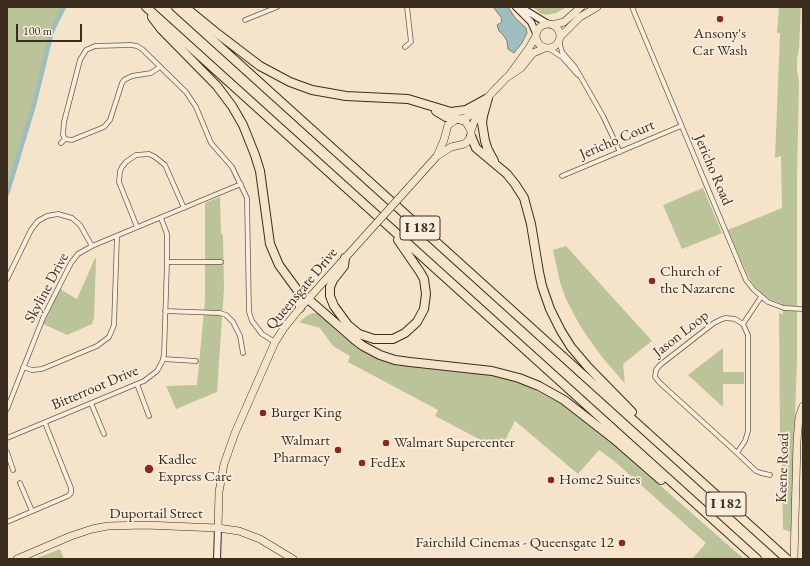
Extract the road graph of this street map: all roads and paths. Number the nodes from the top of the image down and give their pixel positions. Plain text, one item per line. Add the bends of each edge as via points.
1 (145, 7) edge
2 (176, 7) edge
3 (185, 7) edge
4 (277, 7) edge
5 (407, 7) edge
6 (516, 7) edge
7 (521, 7) edge
8 (581, 7) edge
9 (597, 7) edge
10 (632, 7) edge
11 (245, 20) dead end
12 (550, 24) junction
13 (536, 35) junction
14 (559, 39) junction
15 (405, 47) dead end
16 (546, 48) junction
17 (160, 67) junction
18 (509, 75) junction
19 (581, 78) junction
20 (488, 98) junction
21 (422, 102) junction
22 (458, 119) junction
23 (681, 126) junction
24 (471, 133) junction
25 (65, 139) junction
26 (61, 143) dead end
27 (620, 152) junction
28 (437, 156) junction
29 (497, 165) junction
30 (562, 176) dead end
31 (241, 184) junction
32 (362, 202) junction
33 (184, 208) junction
34 (161, 218) junction
35 (137, 228) junction
36 (117, 236) junction
37 (92, 246) junction
38 (345, 258) junction
39 (167, 262) junction
40 (221, 262) dead end
41 (7, 278) edge
42 (761, 297) junction
43 (308, 299) junction
44 (300, 308) junction
45 (803, 309) edge
46 (165, 311) junction
47 (743, 324) junction
48 (275, 342) junction
49 (243, 353) dead end
50 (163, 359) junction
51 (196, 361) dead end
52 (23, 367) junction
53 (136, 384) junction
54 (91, 403) junction
55 (803, 406) edge
56 (7, 409) edge
57 (149, 416) dead end
58 (45, 422) junction
59 (104, 434) dead end
60 (7, 437) edge
61 (664, 449) junction
62 (7, 452) edge
63 (737, 453) junction
64 (13, 470) dead end
65 (770, 475) dead end
66 (20, 482) dead end
67 (696, 504) junction
68 (32, 511) junction
69 (7, 522) edge
70 (218, 528) junction
71 (17, 559) edge
72 (217, 559) edge
73 (293, 559) edge
74 (757, 559) edge
75 (787, 559) edge
76 (794, 559) edge

1 - 32 highway, I 182
1 - 44 highway via 161,29 217,86 243,125 260,170 270,244 279,265 298,291
2 - 61 highway, I 182
3 - 21 highway via 260,66 290,82 338,96 401,98
4 - 11 street
5 - 15 street via 411,42
6 - 13 main road via 532,22
7 - 12 main road
8 - 12 main road via 564,22
9 - 14 main road via 580,17
10 - 23 street, Jericho Road
12 - 13 main road via 539,28
12 - 14 main road via 557,28
13 - 16 main road via 538,43
13 - 18 main road
14 - 16 main road via 555,46
14 - 19 street via 562,52
16 - 18 main road via 533,53 522,68
16 - 19 street via 562,57
17 - 25 street via 150,73 124,80 110,120 104,127 75,140
17 - 25 street via 142,49 131,45 95,46 86,50 80,60 64,122
17 - 31 street via 193,101 211,143 232,167
18 - 20 main road
19 - 27 street
20 - 21 highway via 458,112 446,111
20 - 22 main road via 471,115
20 - 24 main road via 474,122
20 - 29 highway via 483,116 483,132 488,150
21 - 22 highway via 442,116
22 - 24 main road via 466,122
22 - 28 main road via 448,125
23 - 27 street, Jericho Court
23 - 42 street, Jericho Road via 743,274
24 - 28 main road via 467,142
24 - 29 highway via 476,148
25 - 26 street
27 - 30 street, Jericho Court
28 - 38 main road, Queensgate Drive, bridge
29 - 61 highway via 515,184 527,207 542,286 561,331 588,367
31 - 33 street, Skyline Drive
31 - 48 street via 247,202 249,312 260,332
32 - 38 highway via 399,242 424,279 424,309 412,328 393,339 381,340 363,336 348,325 334,306 329,292 331,284 344,266
32 - 67 highway, I 182
33 - 34 street, Skyline Drive
33 - 35 street via 165,165 149,154 136,155 122,167 119,182
34 - 35 street, Skyline Drive
34 - 39 street via 167,234
35 - 36 street, Skyline Drive
36 - 37 street, Skyline Drive
36 - 52 street via 114,325 109,337 97,346 42,369 32,370
37 - 41 street via 80,225 72,218 58,214 47,216 38,221 31,230
37 - 52 street, Skyline Drive via 78,254 71,263 43,318
38 - 43 main road, Queensgate Drive
39 - 40 street
39 - 46 street
42 - 45 street, Jericho Road via 781,307
42 - 47 street
43 - 44 main road, Queensgate Drive
43 - 67 highway via 362,346 395,360 492,371 519,378 552,393 614,439 676,493
44 - 48 main road, Queensgate Drive
46 - 49 street via 226,315 240,336
46 - 50 street
47 - 63 street via 748,335 748,431
47 - 63 street, Jason Loop via 735,319 718,320 660,366 655,374 660,383
48 - 70 main road, Queensgate Drive via 224,464 219,492
50 - 51 street
50 - 53 street, Bitterroot Drive via 152,376
52 - 56 street, Skyline Drive
53 - 54 street, Bitterroot Drive
53 - 57 street
54 - 58 street, Bitterroot Drive
54 - 59 street
55 - 76 main road, Keene Road via 798,423
58 - 60 street, Bitterroot Drive
58 - 68 street via 71,493
61 - 75 highway, I 182
62 - 64 street
63 - 65 street, Jason Loop via 756,471
66 - 68 street
67 - 74 highway, I 182
68 - 69 street
70 - 71 main road, Duportail Street via 108,526 71,536
70 - 72 main road, Queensgate Drive
70 - 73 main road, Duportail Street via 256,536

